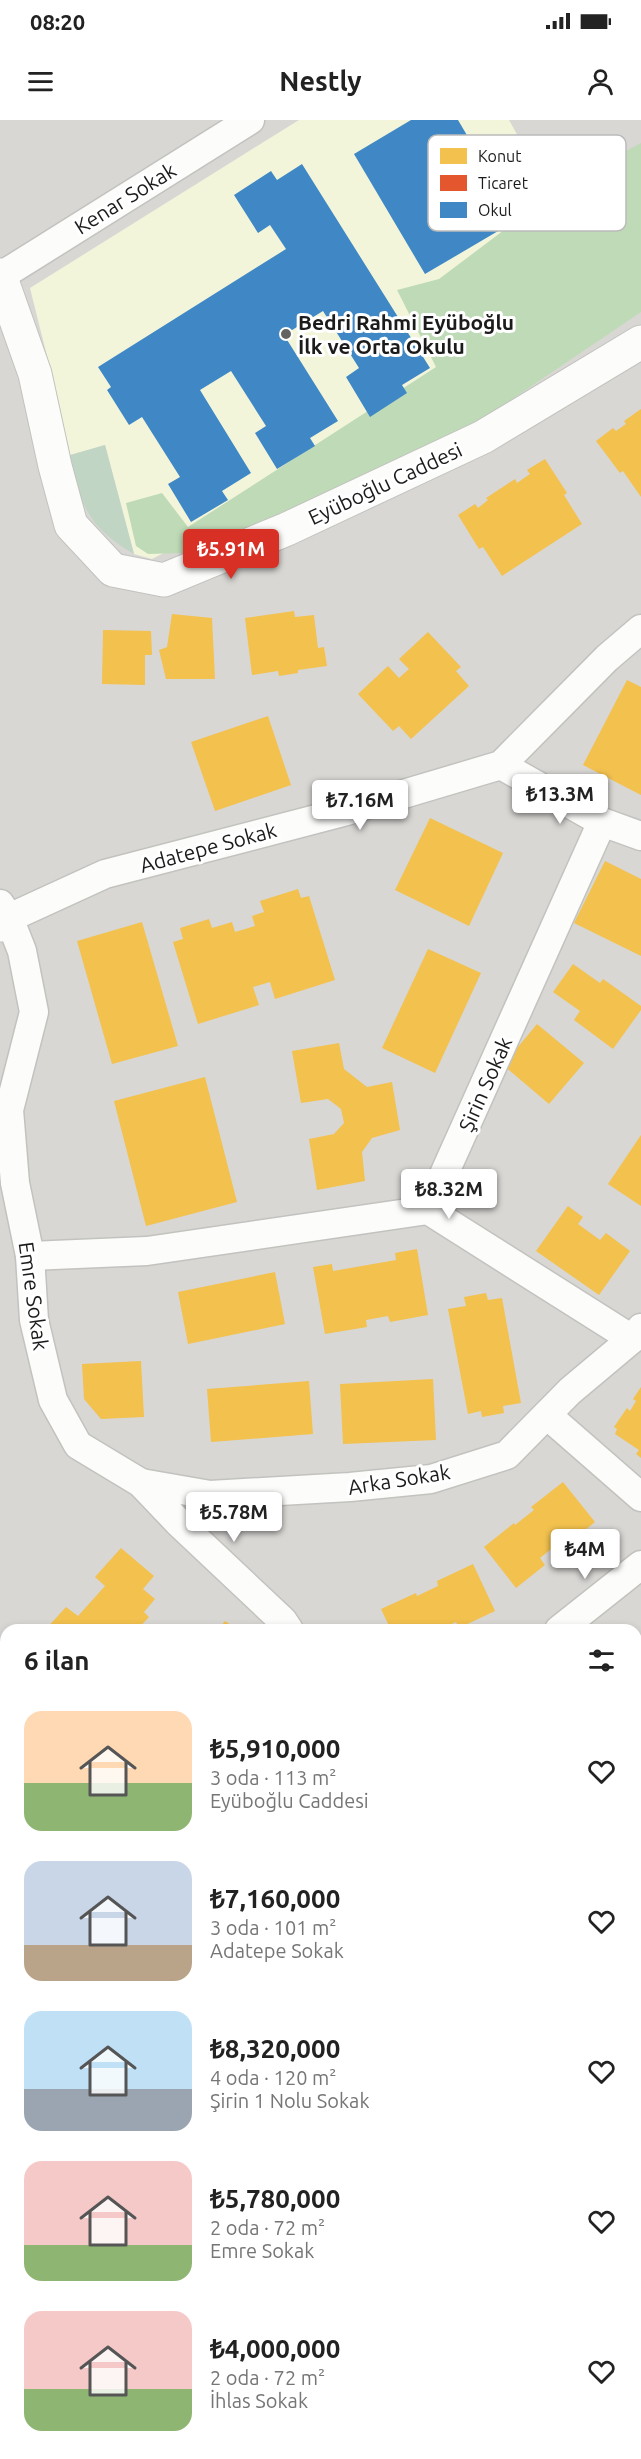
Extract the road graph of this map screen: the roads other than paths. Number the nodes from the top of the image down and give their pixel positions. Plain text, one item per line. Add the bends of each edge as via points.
1 (250, 120) edge
2 (0, 275) edge
3 (641, 342) edge
4 (641, 629) edge
5 (501, 765) junction
6 (602, 822) junction
7 (641, 836) edge
8 (3, 916) edge
9 (428, 1210) junction
10 (30, 1256) junction
11 (636, 1334) edge
12 (547, 1415) junction
13 (141, 1483) junction
14 (641, 1497) edge
15 (641, 1565) edge
16 (285, 1624) edge
17 (567, 1624) edge

1 - 2 street, Kenar Sokak
2 - 3 street, Eyüboğlu Caddesi via 35,374 71,525 113,570 164,580 288,529 483,437
4 - 5 street, Adatepe Sokak
5 - 6 street
5 - 8 street, Adatepe Sokak via 343,812 105,873
6 - 7 street
6 - 9 street, Şirin Sokak
8 - 10 street, Emre Sokak via 22,951 34,1012 9,1110 15,1183
9 - 10 street via 147,1251
9 - 11 street
10 - 13 street, Emre Sokak via 34,1320 53,1400 78,1445
11 - 12 street, Arka Sokak
12 - 13 street, Arka Sokak via 507,1455 431,1479 210,1495
12 - 14 street
13 - 16 street, Emre Sokak
15 - 17 street

